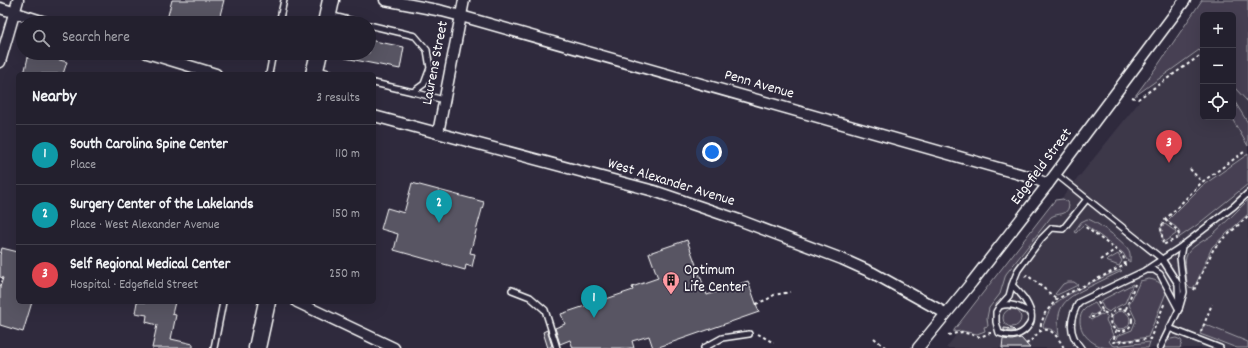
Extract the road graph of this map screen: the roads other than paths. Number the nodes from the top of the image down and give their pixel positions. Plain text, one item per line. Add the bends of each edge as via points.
1 (18, 0) edge
2 (284, 0) edge
3 (385, 0) edge
4 (464, 0) edge
5 (1185, 0) edge
6 (0, 8) edge
7 (15, 13) junction
8 (328, 13) edge
9 (25, 16) edge
10 (281, 16) edge
11 (338, 16) edge
12 (461, 16) junction
13 (376, 27) edge
14 (170, 60) edge
15 (272, 60) edge
16 (317, 60) edge
17 (0, 62) edge
18 (314, 71) edge
19 (209, 72) edge
20 (269, 72) edge
21 (376, 83) edge
22 (413, 92) junction
23 (444, 100) junction
24 (376, 116) edge
25 (438, 132) junction
26 (1056, 174) junction
27 (1048, 184) junction
28 (1248, 193) edge
29 (1087, 199) junction
30 (1182, 246) junction
31 (1162, 259) junction
32 (1146, 270) junction
33 (1014, 287) junction
34 (512, 290) dead end
35 (1180, 299) junction
36 (223, 304) edge
37 (267, 304) edge
38 (301, 304) edge
39 (999, 306) junction
40 (1179, 309) junction
41 (945, 313) junction
42 (1031, 313) junction
43 (1169, 328) junction
44 (751, 333) road end
45 (214, 348) edge
46 (258, 348) edge
47 (394, 348) edge
48 (557, 348) edge
49 (704, 348) edge
50 (918, 348) edge
51 (1081, 348) edge
52 (1160, 348) edge
53 (1220, 348) edge

1 - 7 street
2 - 10 lane
3 - 12 street, Penn Avenue
4 - 12 street, Laurens Street
5 - 26 street, Edgefield Street
6 - 7 street
7 - 9 street
7 - 17 street
8 - 11 lane
12 - 23 street, Laurens Street
12 - 27 street, Penn Avenue
13 - 22 lane via 416,36 427,50 430,68 424,84
14 - 19 street
15 - 20 lane
16 - 18 main road
21 - 22 lane
22 - 23 lane
23 - 25 street, Laurens Street
24 - 25 street, West Alexander Avenue
25 - 41 street, West Alexander Avenue via 654,191 739,220 842,259
26 - 27 street, Edgefield Street
26 - 29 lane
27 - 41 street, Edgefield Street
28 - 30 lane
29 - 31 lane
29 - 33 lane via 1063,229 1052,228 1041,239 1018,270
30 - 31 lane
30 - 35 lane via 1180,258 1184,292
31 - 32 lane
31 - 35 lane via 1178,284
32 - 40 lane via 1154,270 1160,274
32 - 51 lane via 1079,302 1071,326 1074,340
33 - 39 lane
33 - 42 lane via 1025,298
34 - 48 lane via 530,297 546,310
35 - 40 lane
36 - 45 lane
37 - 46 main road
38 - 47 street
39 - 42 lane via 1011,304
39 - 42 lane via 996,322 999,332 1003,334 1019,335 1025,332 1032,321
40 - 43 lane
41 - 50 street, Edgefield Street
43 - 52 lane
43 - 53 lane
44 - 49 lane via 722,338

